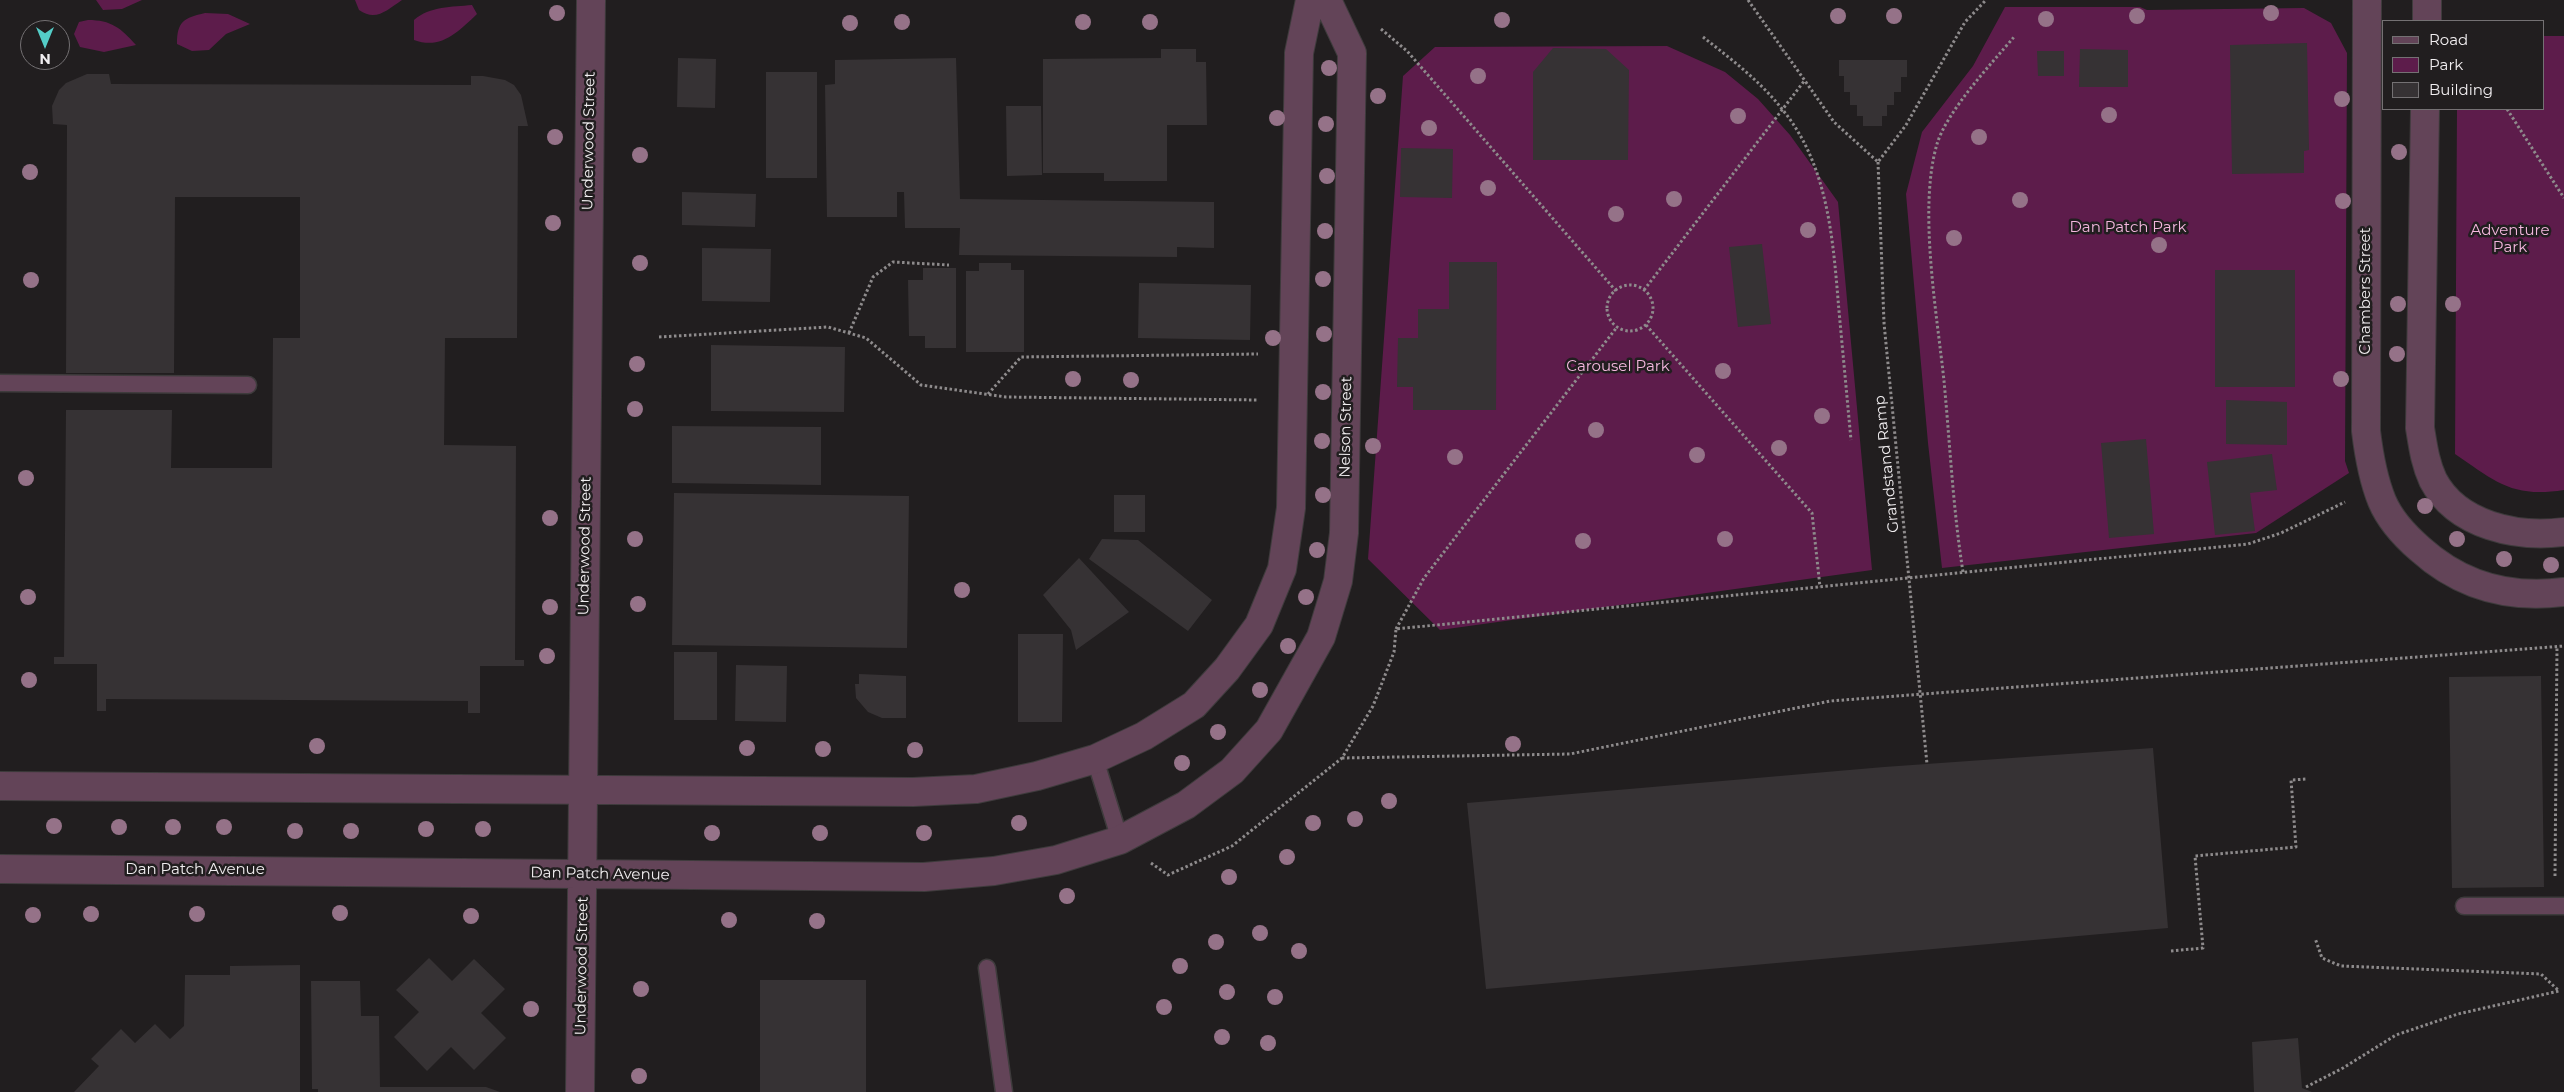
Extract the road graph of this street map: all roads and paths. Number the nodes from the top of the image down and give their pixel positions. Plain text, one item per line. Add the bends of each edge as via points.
1 (590, 0) edge
2 (1310, 0) edge
3 (1327, 0) edge
4 (1748, 0) edge
5 (1986, 0) edge
6 (2367, 0) edge
7 (2427, 0) edge
8 (2427, 20) edge
9 (1375, 24) dead end
10 (1703, 37) dead end
11 (2014, 37) dead end
12 (1805, 80) junction
13 (1783, 109) junction
14 (2425, 110) edge
15 (2507, 110) edge
16 (1878, 162) junction
17 (2564, 198) edge
18 (949, 265) dead end
19 (1644, 290) junction
20 (1616, 291) junction
21 (1646, 325) junction
22 (1617, 327) junction
23 (849, 333) junction
24 (659, 337) dead end
25 (1258, 354) dead end
26 (0, 383) edge
27 (248, 385) dead end
28 (988, 394) junction
29 (1257, 400) dead end
30 (1851, 440) dead end
31 (2377, 487) junction
32 (2564, 532) edge
33 (1963, 572) junction
34 (1820, 587) junction
35 (2564, 592) edge
36 (1396, 629) junction
37 (2564, 646) edge
38 (2557, 647) junction
39 (1342, 758) junction
40 (1095, 760) junction
41 (1927, 764) dead end
42 (2307, 779) dead end
43 (0, 786) edge
44 (582, 791) junction
45 (1186, 805) joint
46 (1120, 840) junction
47 (0, 869) edge
48 (583, 874) junction
49 (2464, 906) dead end
50 (2559, 906) edge
51 (2315, 938) dead end
52 (2171, 950) dead end
53 (987, 968) dead end
54 (2306, 1087) dead end
55 (580, 1092) edge
56 (1004, 1092) edge

1 - 44 street, Underwood Street
2 - 40 street via 1299,52 1291,508 1282,569 1258,625 1227,669 1194,705 1144,736
3 - 45 street, Nelson Street via 1352,52 1344,534 1338,581 1321,637 1269,730 1232,771
4 - 12 path
5 - 16 path via 1965,22 1906,125
6 - 31 street, Chambers Street via 2366,431
7 - 8 street
9 - 20 path via 1407,51
10 - 13 path via 1747,72
11 - 33 path via 1954,112 1938,142 1930,176 1932,267
12 - 13 path
12 - 16 path via 1834,122
13 - 19 path
13 - 30 path via 1804,142 1821,180 1833,242
14 - 32 street via 2420,428 2425,458 2434,481 2451,502 2472,518 2526,535
15 - 17 path
16 - 41 path, Grandstand Ramp, bridge via 1884,323
18 - 23 path via 893,262 873,277
19 - 20 path via 1628,286
19 - 21 path via 1653,304 1653,313
20 - 22 path via 1608,304 1608,313
21 - 22 path via 1633,331
21 - 34 path via 1812,513
22 - 36 path via 1424,578
23 - 24 path via 828,327
23 - 28 path via 866,338 921,385
25 - 28 path via 1020,357
26 - 27 lane
28 - 29 path via 1006,397
31 - 33 path via 2281,533 2248,544
31 - 35 street, Chambers Street via 2393,520 2409,539 2433,561 2461,579 2490,589 2526,595
33 - 34 path
34 - 36 path
36 - 39 path via 1394,652 1373,706
37 - 38 path
38 - 39 path via 1830,702 1570,754
38 - 50 path
39 - 46 path via 1232,846 1168,875
40 - 44 street via 976,789 912,792
40 - 46 lane
42 - 52 path via 2291,780 2296,847 2195,856 2203,948
43 - 44 street
44 - 48 street, Underwood Street
45 - 46 street, Dan Patch Avenue
46 - 48 street, Dan Patch Avenue via 1056,860 994,872 924,877
47 - 48 street, Dan Patch Avenue
48 - 55 street, Underwood Street
49 - 50 lane
51 - 54 path via 2322,958 2341,966 2541,974 2559,991 2458,1014 2396,1035
53 - 56 lane

